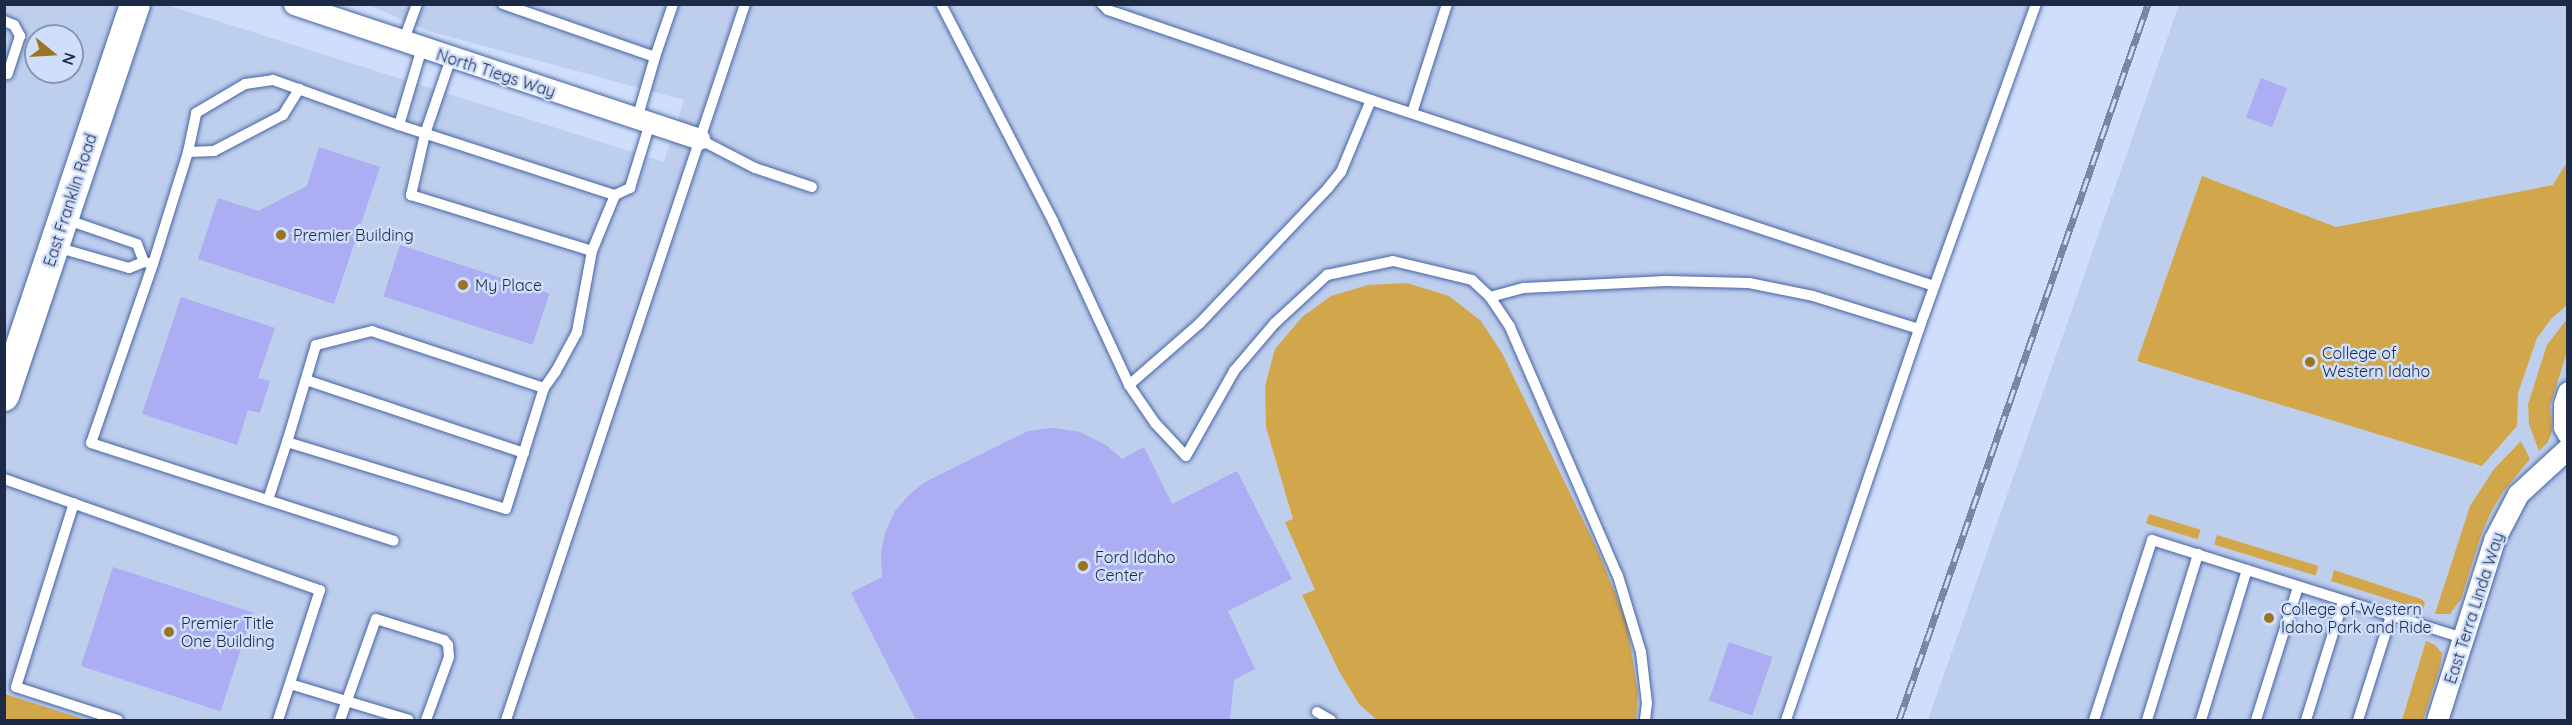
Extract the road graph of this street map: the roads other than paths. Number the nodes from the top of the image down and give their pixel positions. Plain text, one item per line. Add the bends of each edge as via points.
1 (135, 4) edge
2 (294, 4) edge
3 (417, 4) edge
4 (503, 4) edge
5 (673, 4) edge
6 (745, 4) edge
7 (941, 4) edge
8 (1102, 4) edge
9 (1447, 4) edge
10 (2036, 4) edge
11 (4, 21) edge
12 (413, 45) junction
13 (10, 50) edge
14 (655, 57) junction
15 (451, 58) junction
16 (6, 76) edge
17 (300, 89) junction
18 (1371, 100) junction
19 (1412, 112) junction
20 (644, 121) junction
21 (399, 125) junction
22 (424, 134) junction
23 (699, 139) junction
24 (188, 152) junction
25 (812, 187) dead end
26 (615, 195) junction
27 (63, 218) junction
28 (54, 247) junction
29 (592, 251) junction
30 (148, 263) junction
31 (1934, 286) junction
32 (1490, 297) junction
33 (1919, 329) junction
34 (306, 380) junction
35 (1129, 385) junction
36 (543, 388) junction
37 (2568, 392) edge
38 (4, 396) edge
39 (2568, 434) edge
40 (287, 442) junction
41 (2568, 448) edge
42 (524, 453) junction
43 (4, 479) edge
44 (268, 500) junction
45 (74, 503) junction
46 (394, 541) dead end
47 (2198, 554) junction
48 (2247, 570) junction
49 (2298, 587) junction
50 (2343, 601) junction
51 (2391, 616) junction
52 (2463, 638) junction
53 (290, 684) junction
54 (347, 701) junction
55 (1317, 712) dead end
56 (118, 720) edge
57 (278, 720) edge
58 (340, 720) edge
59 (409, 720) edge
60 (426, 720) edge
61 (506, 720) edge
62 (1331, 720) edge
63 (1645, 720) edge
64 (1786, 720) edge
65 (2094, 720) edge
66 (2147, 720) edge
67 (2201, 720) edge
68 (2256, 720) edge
69 (2306, 720) edge
70 (2358, 720) edge
71 (2438, 720) edge

1 - 27 main road, East Franklin Road
2 - 12 street, North Tiegs Way
3 - 12 lane
4 - 14 lane
5 - 14 lane
6 - 23 lane
7 - 35 lane via 1053,221
8 - 18 lane via 1108,10
9 - 19 lane
10 - 31 lane
11 - 13 lane via 14,25 20,36
12 - 15 street, North Tiegs Way
12 - 21 lane
13 - 16 lane
14 - 20 lane
15 - 20 street, North Tiegs Way
15 - 22 lane
17 - 21 lane
17 - 24 lane via 283,115 214,151
17 - 24 lane via 273,80 245,84 196,113
18 - 19 lane
18 - 35 lane via 1341,172 1328,188 1200,322
19 - 31 lane
20 - 23 street, North Tiegs Way
20 - 26 lane via 630,188
21 - 22 lane
22 - 26 lane
22 - 29 lane via 411,195
23 - 25 lane via 755,168
23 - 61 lane
24 - 30 lane
26 - 29 lane
27 - 28 main road, East Franklin Road
27 - 30 lane via 137,244
28 - 30 lane via 129,268
28 - 38 main road, East Franklin Road
29 - 36 lane via 577,332
30 - 44 lane via 91,443
31 - 33 lane
32 - 33 lane via 1524,288 1666,281 1749,282 1813,296
32 - 35 lane via 1472,280 1394,261 1327,275 1275,323 1233,371 1186,456 1155,423
32 - 63 lane via 1510,327 1618,576 1641,652
33 - 64 lane
34 - 36 lane via 316,345 372,332
34 - 40 lane
34 - 42 lane
36 - 42 lane
37 - 39 street via 2564,404 2564,427
40 - 42 lane via 506,509
40 - 44 lane
41 - 52 street, East Terra Linda Way via 2518,494 2494,540
43 - 45 lane
44 - 46 lane
45 - 53 lane via 320,590
45 - 56 lane via 16,687
47 - 48 lane
47 - 65 lane via 2152,540
47 - 66 lane
48 - 49 lane
48 - 67 lane
49 - 50 lane
49 - 68 lane
50 - 51 lane
50 - 69 lane
51 - 52 lane
51 - 70 lane
52 - 71 street, East Terra Linda Way
53 - 54 lane
53 - 57 lane
54 - 58 lane
54 - 59 lane
54 - 60 lane via 376,619 444,640 448,645 449,657
55 - 62 lane

